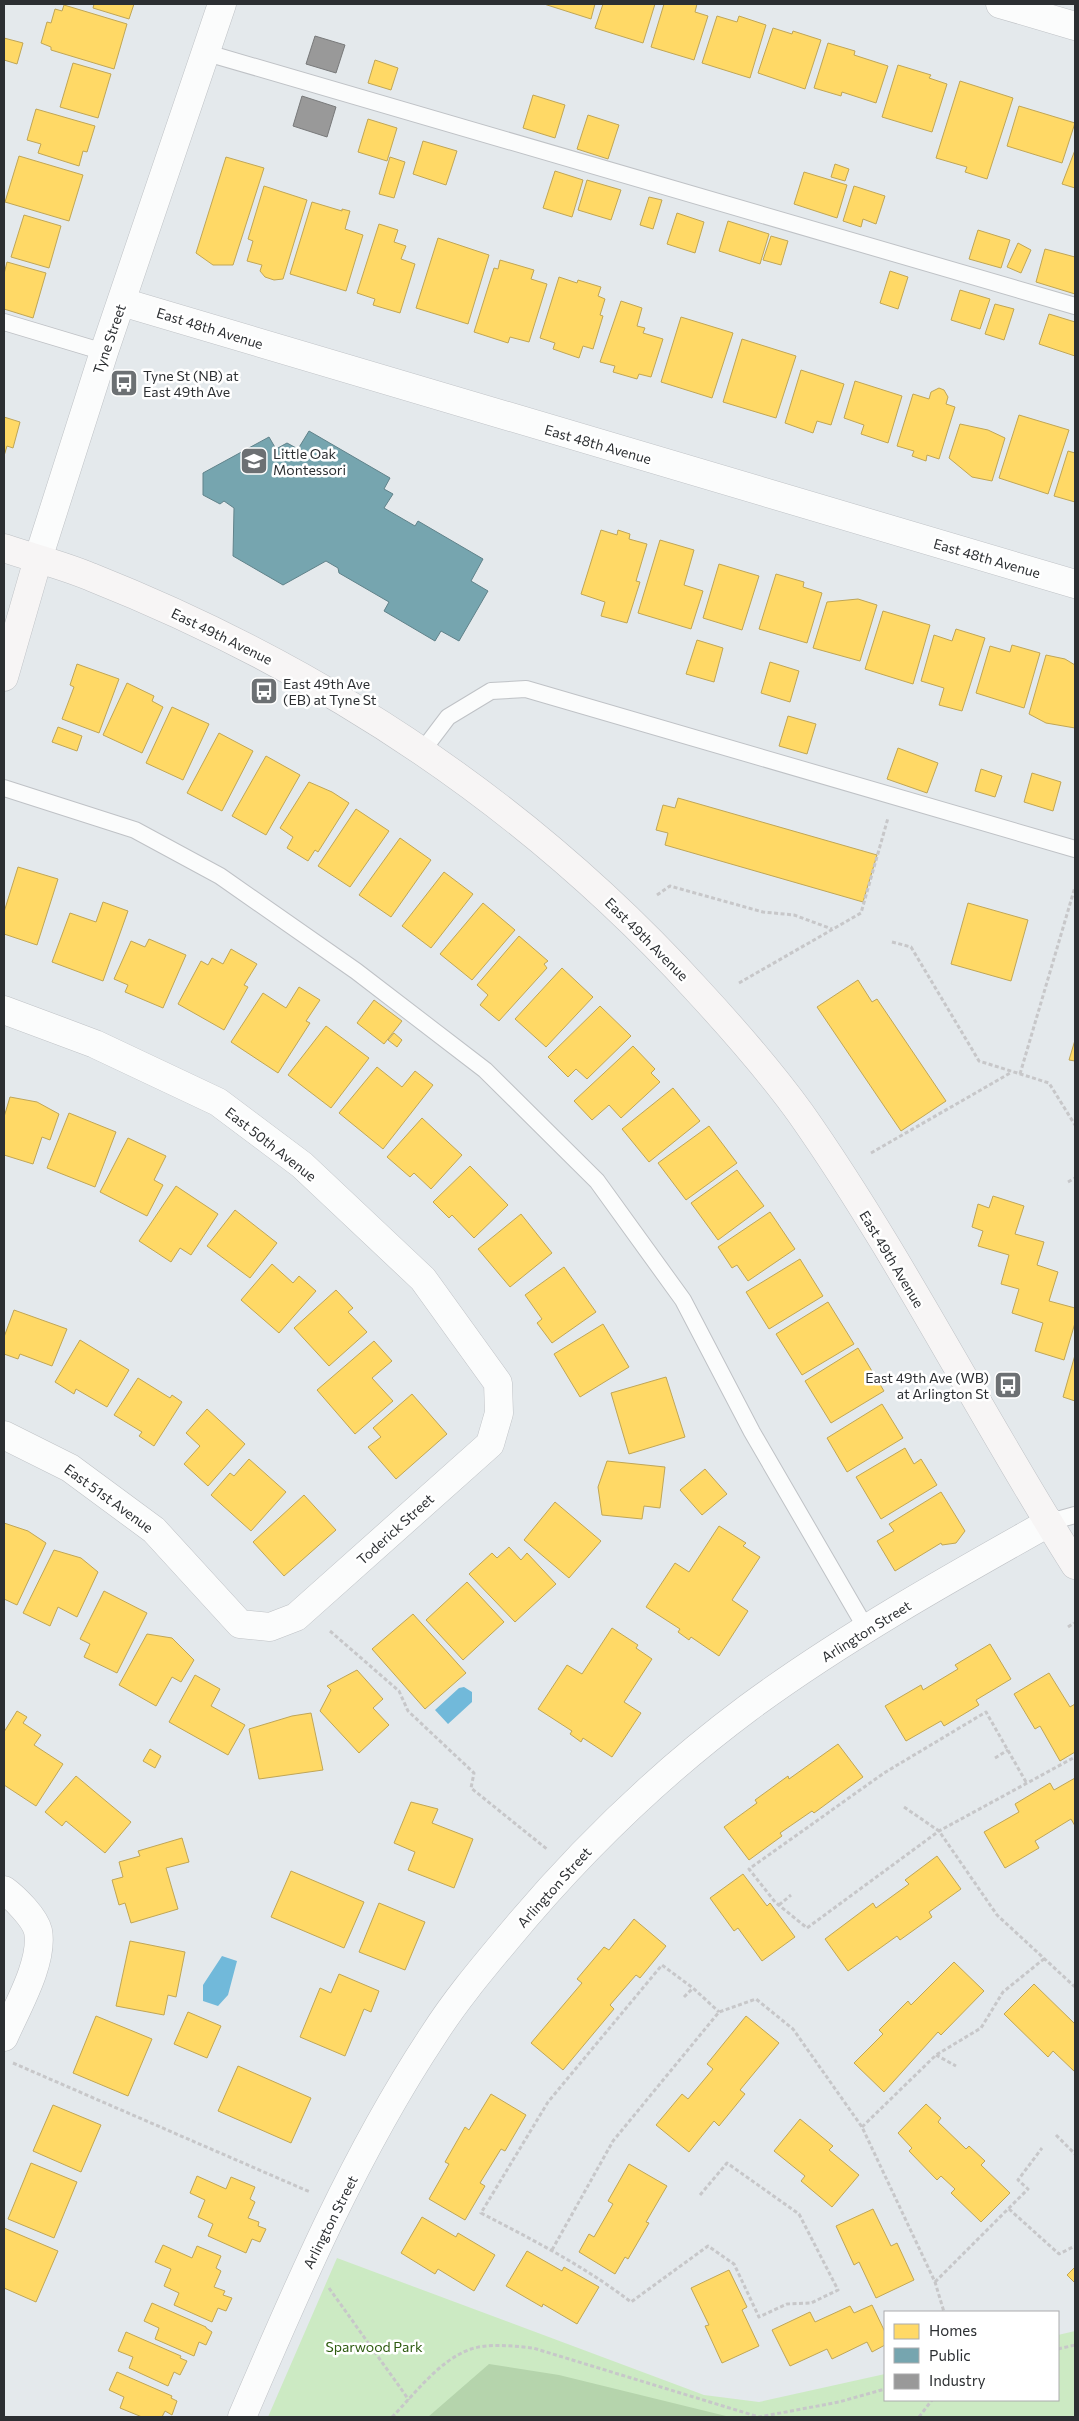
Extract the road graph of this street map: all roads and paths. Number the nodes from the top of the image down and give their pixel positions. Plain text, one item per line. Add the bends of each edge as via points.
1 (222, 4) edge
2 (1000, 4) edge
3 (1075, 26) edge
4 (207, 53) junction
5 (122, 302) junction
6 (1075, 306) edge
7 (4, 322) edge
8 (104, 352) junction
9 (4, 548) edge
10 (38, 560) junction
11 (1075, 584) edge
12 (4, 677) edge
13 (264, 691) dead end
14 (261, 696) dead end
15 (423, 750) junction
16 (4, 788) edge
17 (894, 796) junction
18 (1075, 849) edge
19 (1075, 887) edge
20 (657, 895) dead end
21 (833, 929) junction
22 (892, 942) dead end
23 (739, 982) dead end
24 (4, 1010) edge
25 (1013, 1072) junction
26 (1020, 1074) junction
27 (1075, 1125) edge
28 (871, 1153) dead end
29 (1075, 1178) edge
30 (1068, 1182) dead end
31 (499, 1413) joint
32 (4, 1435) edge
33 (1063, 1518) edge
34 (1075, 1564) edge
35 (1074, 1623) dead end
36 (270, 1627) joint
37 (1068, 1627) dead end
38 (867, 1630) junction
39 (330, 1631) dead end
40 (1008, 1750) junction
41 (1075, 1757) edge
42 (995, 1758) dead end
43 (1026, 1782) junction
44 (904, 1807) dead end
45 (939, 1831) junction
46 (548, 1850) dead end
47 (4, 1890) edge
48 (791, 1895) dead end
49 (779, 1905) junction
50 (1045, 1958) junction
51 (1075, 1987) edge
52 (693, 1988) junction
53 (684, 1997) dead end
54 (719, 2012) junction
55 (4, 2037) edge
56 (936, 2055) junction
57 (11, 2062) dead end
58 (956, 2066) dead end
59 (862, 2127) junction
60 (1056, 2135) dead end
61 (1042, 2148) dead end
62 (1075, 2154) edge
63 (310, 2192) dead end
64 (700, 2194) dead end
65 (1009, 2209) junction
66 (1075, 2246) edge
67 (552, 2250) junction
68 (935, 2282) junction
69 (329, 2288) dead end
70 (944, 2311) edge
71 (1075, 2345) edge
72 (1059, 2349) edge
73 (884, 2389) edge
74 (408, 2400) junction
75 (931, 2401) edge
76 (242, 2417) edge
77 (392, 2417) edge
78 (919, 2417) edge

1 - 4 street, Tyne Street
2 - 3 street
4 - 5 street, Tyne Street
4 - 6 lane
5 - 8 street, Tyne Street
5 - 11 street, East 48th Avenue
7 - 8 lane
8 - 10 street, Tyne Street
9 - 10 street, East 49th Avenue
10 - 12 street, Tyne Street
10 - 15 street, East 49th Avenue via 87,575 191,619 304,676
13 - 14 path
15 - 17 lane via 448,717 491,691 526,689
15 - 33 street, East 49th Avenue via 515,818 616,905 744,1043 800,1113
16 - 38 lane via 135,830 220,876 356,971 485,1070 597,1181 683,1300 752,1432
17 - 18 lane
17 - 21 path via 860,913
19 - 26 path
20 - 21 path via 670,886 762,912 794,915
21 - 23 path
22 - 25 path via 911,947 979,1061
24 - 31 street, East 50th Avenue via 96,1044 218,1102 302,1165 423,1279 498,1383
25 - 26 path
25 - 28 path
26 - 27 path via 1049,1083
29 - 30 path
31 - 36 street, Toderick Street via 490,1444 296,1617
32 - 36 street, East 51st Avenue via 70,1468 154,1530 240,1624
33 - 34 street, East 49th Avenue
33 - 38 street, Arlington Street
35 - 37 path
38 - 76 street, Arlington Street via 748,1708 682,1760 609,1827 540,1899 486,1963 434,2032 378,2128 297,2288
39 - 46 path via 399,1691 408,1711 474,1773 471,1788
40 - 42 path
40 - 43 path
40 - 49 path via 986,1712 884,1773 749,1869
41 - 43 path
43 - 45 path
44 - 45 path
45 - 49 path via 807,1928
45 - 50 path via 997,1915
47 - 55 street via 18,1901 38,1930 37,1961
48 - 49 path
50 - 51 path
50 - 56 path via 1003,1992 981,2028
52 - 53 path
52 - 54 path
52 - 67 path via 662,1966 548,2102 481,2213
54 - 59 path via 756,1999 793,2029
54 - 67 path via 613,2142
56 - 58 path
56 - 59 path
57 - 63 path
59 - 68 path
60 - 62 path
61 - 65 path via 1018,2180 1028,2189
64 - 67 path via 727,2163 799,2214 838,2290 811,2303 787,2304 759,2317 734,2264 708,2246 631,2302
65 - 66 path via 1059,2254
65 - 68 path
68 - 70 path
69 - 74 path
71 - 72 path
73 - 74 path via 839,2402 759,2417 533,2348 501,2345 471,2349 441,2366
74 - 77 path
75 - 78 path

